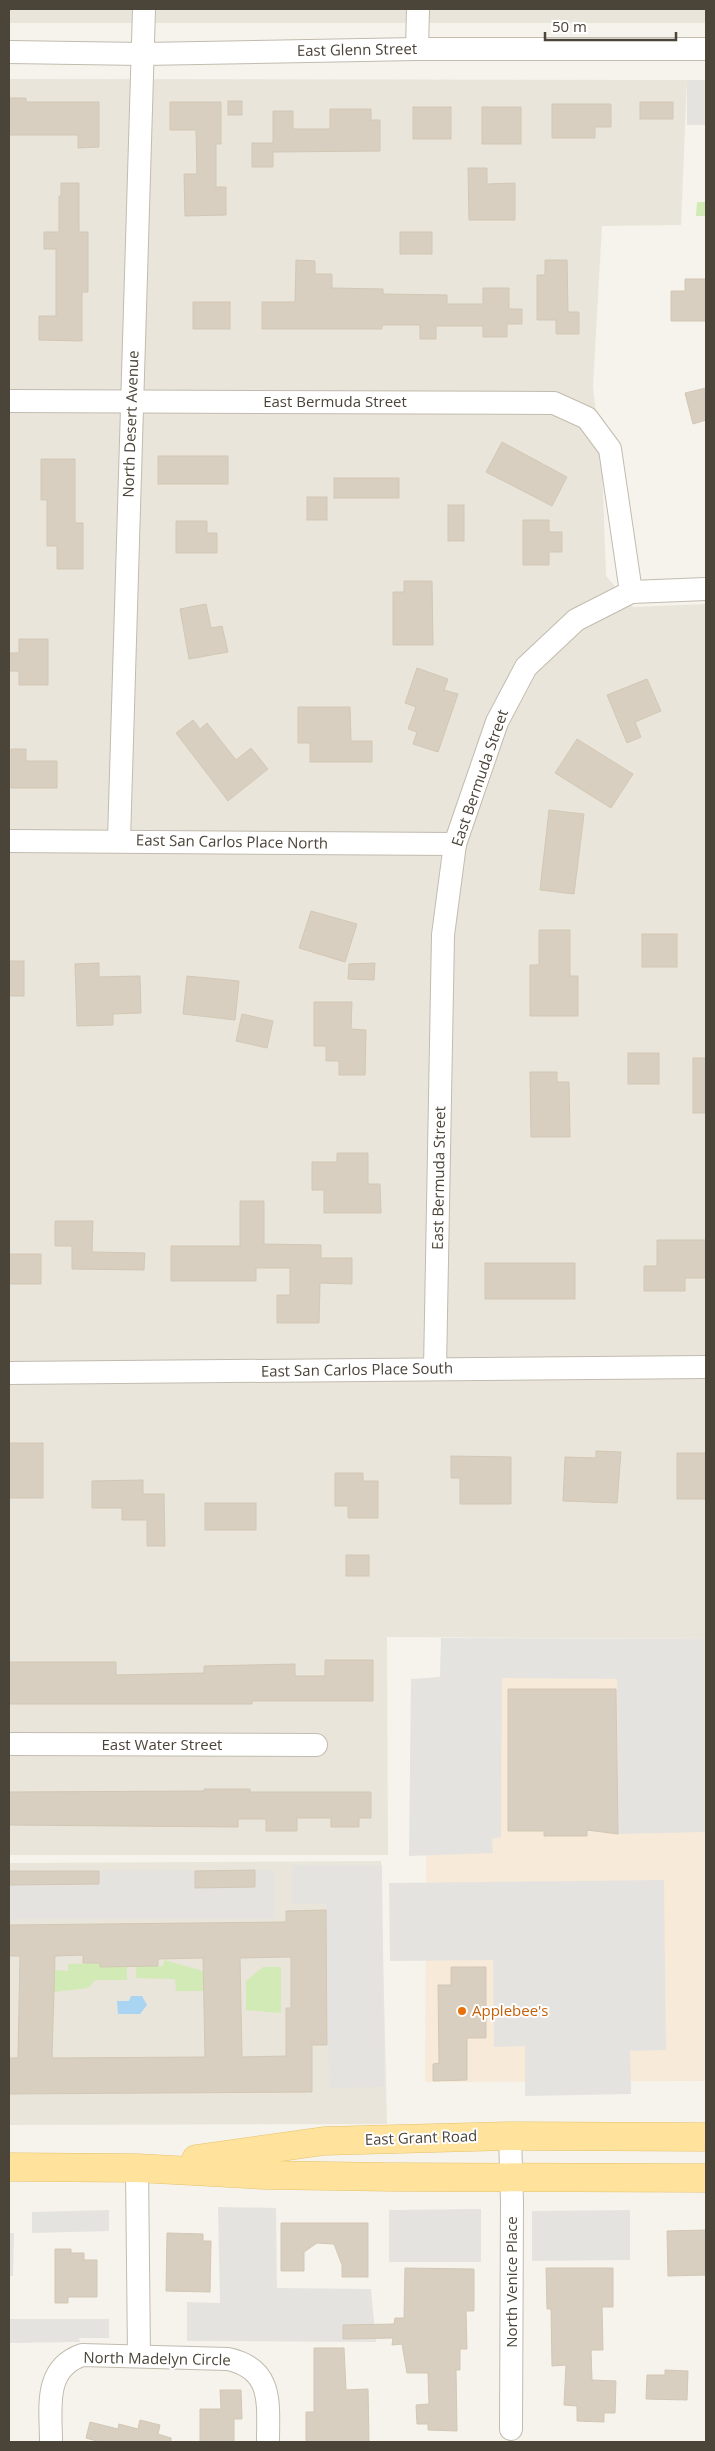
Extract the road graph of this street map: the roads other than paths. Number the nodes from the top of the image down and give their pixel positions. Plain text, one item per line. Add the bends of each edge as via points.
1 (144, 9) edge
2 (418, 9) edge
3 (417, 49) junction
4 (706, 49) edge
5 (9, 52) edge
6 (143, 54) junction
7 (9, 401) edge
8 (131, 401) junction
9 (706, 589) edge
10 (631, 592) junction
11 (119, 840) junction
12 (9, 841) edge
13 (455, 844) junction
14 (706, 1367) edge
15 (435, 1369) junction
16 (9, 1373) edge
17 (9, 1744) edge
18 (316, 1745) dead end
19 (510, 2136) junction
20 (706, 2137) edge
21 (9, 2167) edge
22 (138, 2168) junction
23 (706, 2178) edge
24 (512, 2179) junction
25 (139, 2356) junction
26 (512, 2429) dead end
27 (51, 2442) edge
28 (268, 2442) edge

1 - 6 street, North Desert Avenue
2 - 3 street
3 - 4 street, East Glenn Street
3 - 6 street, East Glenn Street
5 - 6 street, East Glenn Street
6 - 8 street, North Desert Avenue
7 - 8 street, East Bermuda Street
8 - 10 street, East Bermuda Street via 554,403 587,418 610,449
8 - 11 street, North Desert Avenue
9 - 10 street
10 - 13 street, East Bermuda Street via 576,620 526,667 497,722
11 - 12 street, East San Carlos Place North
11 - 13 street, East San Carlos Place North
13 - 15 street, East Bermuda Street via 443,935
14 - 15 street, East San Carlos Place South
15 - 16 street, East San Carlos Place South
17 - 18 street, East Water Street
19 - 20 main road, East Grant Road
19 - 22 main road, East Grant Road via 324,2141
19 - 24 street, North Venice Place
21 - 22 main road, East Grant Road
22 - 24 main road, East Grant Road via 264,2175
22 - 25 street
23 - 24 main road, East Grant Road
24 - 26 street, North Venice Place
25 - 27 street, North Madelyn Circle via 82,2355 63,2364 55,2375 52,2392
25 - 28 street, North Madelyn Circle via 228,2359 251,2367 267,2392

